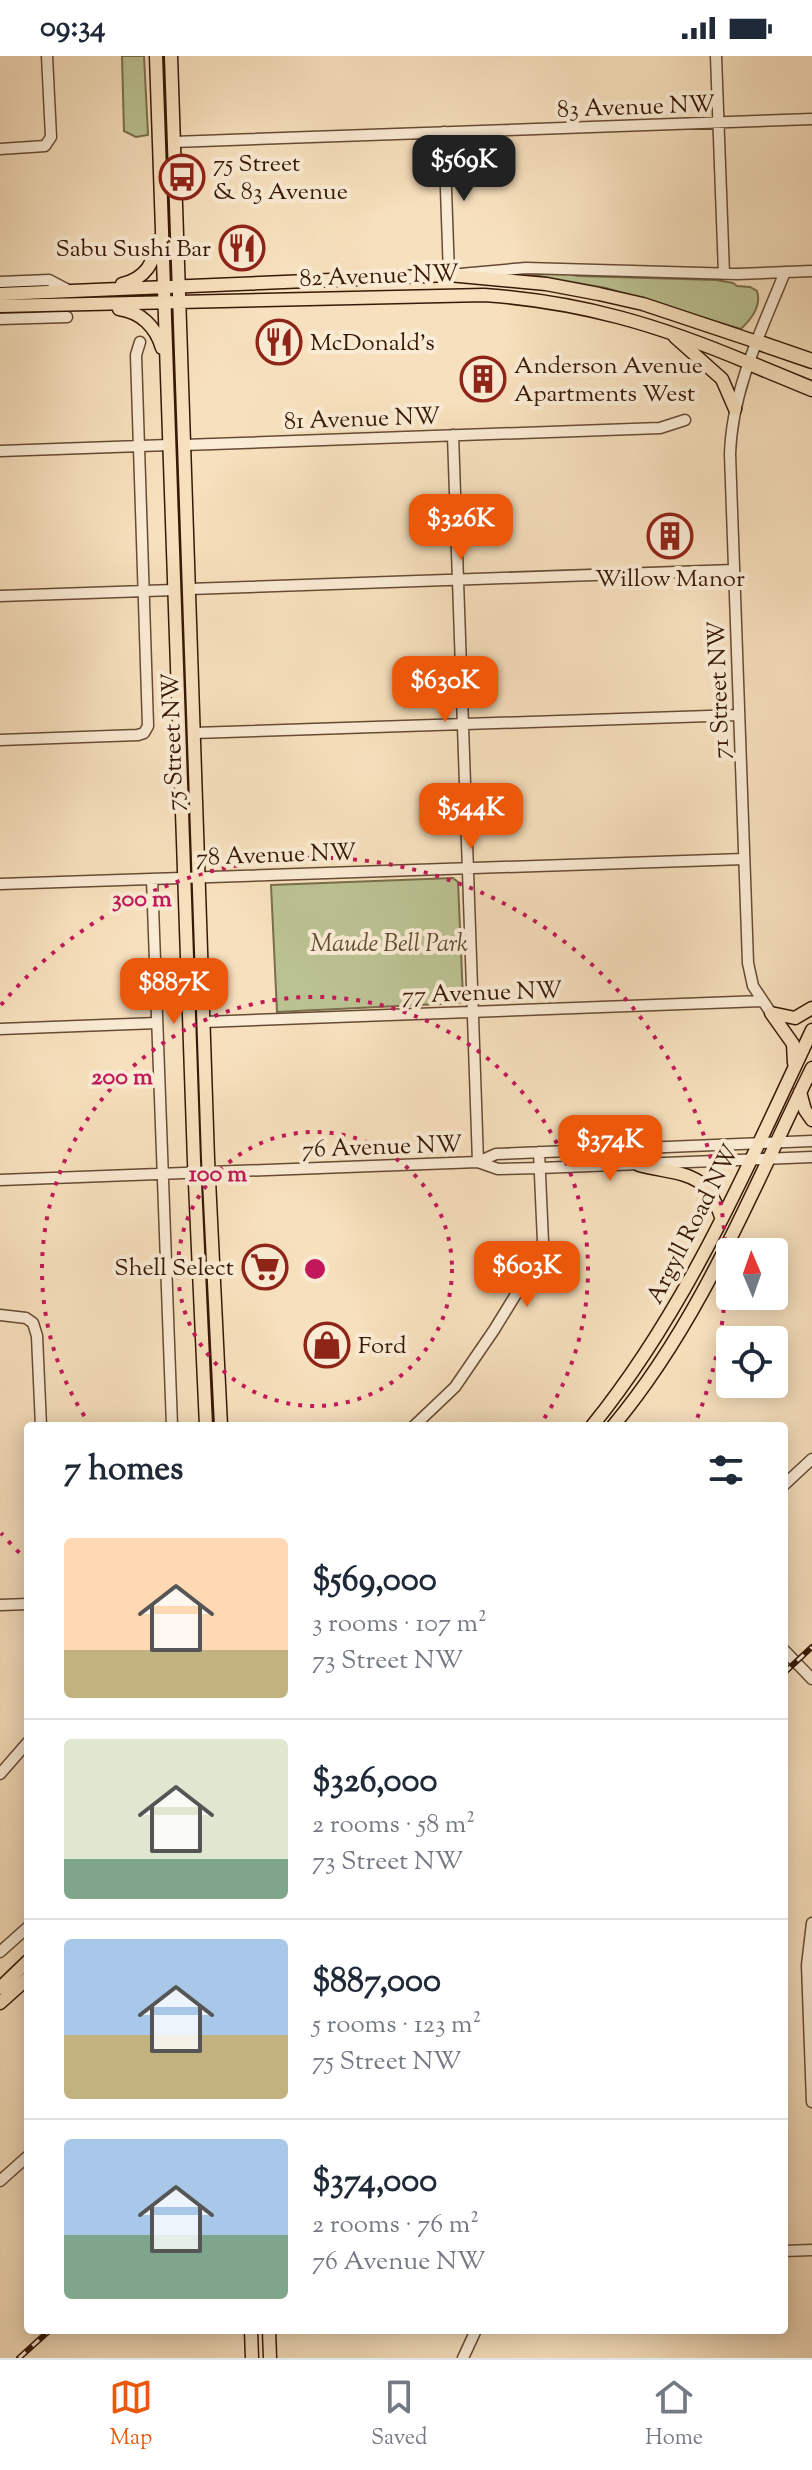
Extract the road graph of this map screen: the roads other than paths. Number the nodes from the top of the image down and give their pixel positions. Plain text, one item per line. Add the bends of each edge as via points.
1 (47, 56) edge
2 (156, 56) edge
3 (171, 56) edge
4 (716, 56) edge
5 (812, 119) edge
6 (718, 123) junction
7 (444, 132) junction
8 (174, 142) junction
9 (0, 149) edge
10 (162, 225) junction
11 (812, 271) edge
12 (785, 272) junction
13 (724, 274) junction
14 (449, 275) junction
15 (0, 282) edge
16 (164, 286) junction
17 (180, 286) junction
18 (97, 289) junction
19 (70, 291) junction
20 (0, 294) edge
21 (180, 303) junction
22 (164, 304) junction
23 (0, 306) edge
24 (96, 306) junction
25 (67, 317) dead end
26 (0, 319) edge
27 (667, 330) junction
28 (140, 342) dead end
29 (757, 342) junction
30 (812, 361) edge
31 (749, 363) junction
32 (166, 372) junction
33 (812, 389) edge
34 (735, 409) junction
35 (685, 420) dead end
36 (453, 435) junction
37 (169, 445) junction
38 (184, 445) junction
39 (139, 446) junction
40 (0, 451) edge
41 (734, 570) junction
42 (458, 579) junction
43 (189, 589) junction
44 (174, 590) junction
45 (144, 591) junction
46 (0, 596) edge
47 (739, 715) junction
48 (462, 723) junction
49 (194, 733) junction
50 (0, 740) edge
51 (744, 859) junction
52 (467, 868) junction
53 (184, 877) junction
54 (199, 877) junction
55 (152, 879) junction
56 (0, 884) edge
57 (762, 1001) junction
58 (812, 1008) edge
59 (473, 1012) junction
60 (771, 1013) junction
61 (204, 1022) junction
62 (157, 1023) junction
63 (0, 1029) edge
64 (812, 1030) edge
65 (794, 1068) junction
66 (812, 1068) edge
67 (800, 1092) junction
68 (812, 1120) edge
69 (812, 1141) edge
70 (757, 1144) junction
71 (775, 1144) junction
72 (539, 1152) junction
73 (812, 1157) edge
74 (767, 1160) junction
75 (748, 1161) junction
76 (478, 1162) junction
77 (639, 1165) junction
78 (540, 1168) junction
79 (209, 1173) junction
80 (194, 1174) junction
81 (162, 1175) junction
82 (0, 1180) edge
83 (721, 1217) junction
84 (0, 1315) edge
85 (41, 1422) edge
86 (172, 1422) edge
87 (206, 1422) edge
88 (221, 1422) edge
89 (418, 1422) edge
90 (595, 1422) edge
91 (616, 1422) edge
92 (812, 1459) edge
93 (788, 1481) edge
94 (24, 1604) edge
95 (0, 1605) edge
96 (788, 1654) edge
97 (812, 1679) edge
98 (24, 1747) edge
99 (0, 1774) edge
100 (812, 1923) edge
101 (24, 1931) edge
102 (0, 1952) edge
103 (22, 1984) edge
104 (0, 1988) edge
105 (0, 2003) edge
106 (812, 2102) edge
107 (24, 2160) edge
108 (0, 2181) edge
109 (812, 2250) edge
110 (788, 2251) edge
111 (251, 2334) edge
112 (269, 2334) edge
113 (474, 2334) edge
114 (252, 2358) edge
115 (270, 2358) edge
116 (463, 2358) edge

1 - 9 street via 51,137 45,146
2 - 10 main road, 75 Street NW
3 - 8 main road, 75 Street NW
4 - 6 street
5 - 6 street, 83 Avenue NW
6 - 7 street, 83 Avenue NW
6 - 13 street
7 - 8 street, 83 Avenue NW
7 - 14 street
8 - 17 main road, 75 Street NW
10 - 16 main road, 75 Street NW
10 - 18 main road via 147,271 128,283
11 - 12 street, 82 Avenue NW
12 - 13 street, 82 Avenue NW
12 - 29 street, 71 Street NW
13 - 14 street, 82 Avenue NW via 526,268
14 - 17 main road, 82 Avenue NW
14 - 29 main road, 82 Avenue NW via 599,294
15 - 19 street, 82 Avenue NW via 49,280
16 - 17 main road, 82 Avenue NW
16 - 18 main road, 82 Avenue NW
16 - 22 main road, 75 Street NW
17 - 21 main road, 75 Street NW
18 - 19 main road, 82 Avenue NW
19 - 20 main road, 82 Avenue NW
21 - 22 main road, 82 Avenue NW
21 - 27 main road, 82 Avenue NW via 484,295 567,304
21 - 38 main road, 75 Street NW
22 - 24 main road, 82 Avenue NW
22 - 32 main road, 75 Street NW
23 - 24 main road, 82 Avenue NW
24 - 32 main road via 129,310 144,319 159,338
25 - 26 street
27 - 31 main road, 82 Avenue NW
27 - 34 main road via 722,379
28 - 39 street, 75 Street NW
29 - 30 highway
29 - 31 street, 71 Street NW
31 - 33 highway
31 - 34 street, 71 Street NW
32 - 37 main road, 75 Street NW
34 - 41 street, 71 Street NW via 730,454
35 - 36 street, 81 Avenue NW via 660,428
36 - 38 street, 81 Avenue NW
36 - 42 street
37 - 39 street
37 - 44 main road, 75 Street NW
38 - 43 main road, 75 Street NW
39 - 40 street
39 - 45 street, 75 Street NW
41 - 42 street
41 - 47 street, 71 Street NW
42 - 43 street
42 - 48 street
43 - 49 main road, 75 Street NW
44 - 45 street
44 - 53 main road, 75 Street NW
45 - 46 street
45 - 50 street, 75 Street NW via 146,731
47 - 48 street
47 - 51 street, 71 Street NW
48 - 49 street
48 - 52 street
49 - 54 main road, 75 Street NW
51 - 52 street, 78 Avenue NW
51 - 57 street, 71 Street NW via 748,969
52 - 54 street, 78 Avenue NW
52 - 59 street
53 - 54 street, 78 Avenue NW
53 - 55 street, 78 Avenue NW
53 - 80 main road, 75 Street NW
54 - 61 main road, 75 Street NW
55 - 56 street, 78 Avenue NW
55 - 62 street
57 - 59 street, 77 Avenue NW
57 - 60 street, 71 Street NW
58 - 60 main road via 795,1018
59 - 61 street, 77 Avenue NW
59 - 76 street
60 - 65 main road via 793,1044
61 - 79 main road, 75 Street NW
62 - 63 street
62 - 81 street
64 - 65 main road, Argyll Road NW
65 - 70 main road, Argyll Road NW
66 - 67 main road, Argyll Road NW
67 - 68 main road
67 - 71 main road, Argyll Road NW
69 - 71 street, 76 Avenue NW
70 - 71 street, 76 Avenue NW
70 - 72 street, 76 Avenue NW
70 - 75 main road, Argyll Road NW
71 - 74 main road, Argyll Road NW
72 - 76 street, 76 Avenue NW via 496,1154
72 - 78 street
73 - 74 street, 76 Avenue NW
74 - 75 street, 76 Avenue NW
74 - 91 main road, Argyll Road NW via 682,1328
75 - 77 street, 76 Avenue NW
75 - 83 main road, Argyll Road NW
76 - 78 street, 76 Avenue NW via 498,1169
76 - 79 street, 76 Avenue NW
77 - 78 street, 76 Avenue NW
77 - 83 main road via 685,1174 704,1184
78 - 89 street via 543,1242 532,1270 455,1387
79 - 80 street, 76 Avenue NW
79 - 88 main road, 75 Street NW
80 - 81 street, 76 Avenue NW
80 - 87 main road, 75 Street NW
81 - 82 street, 76 Avenue NW
81 - 86 street
83 - 90 main road, Argyll Road NW via 651,1347
84 - 85 street via 29,1320 37,1336
92 - 93 street
94 - 95 street
96 - 97 street
98 - 99 street
100 - 106 street via 807,1965
101 - 102 street
103 - 104 main road
103 - 105 main road
107 - 108 street
109 - 110 street
111 - 114 main road
112 - 115 main road
113 - 116 street

